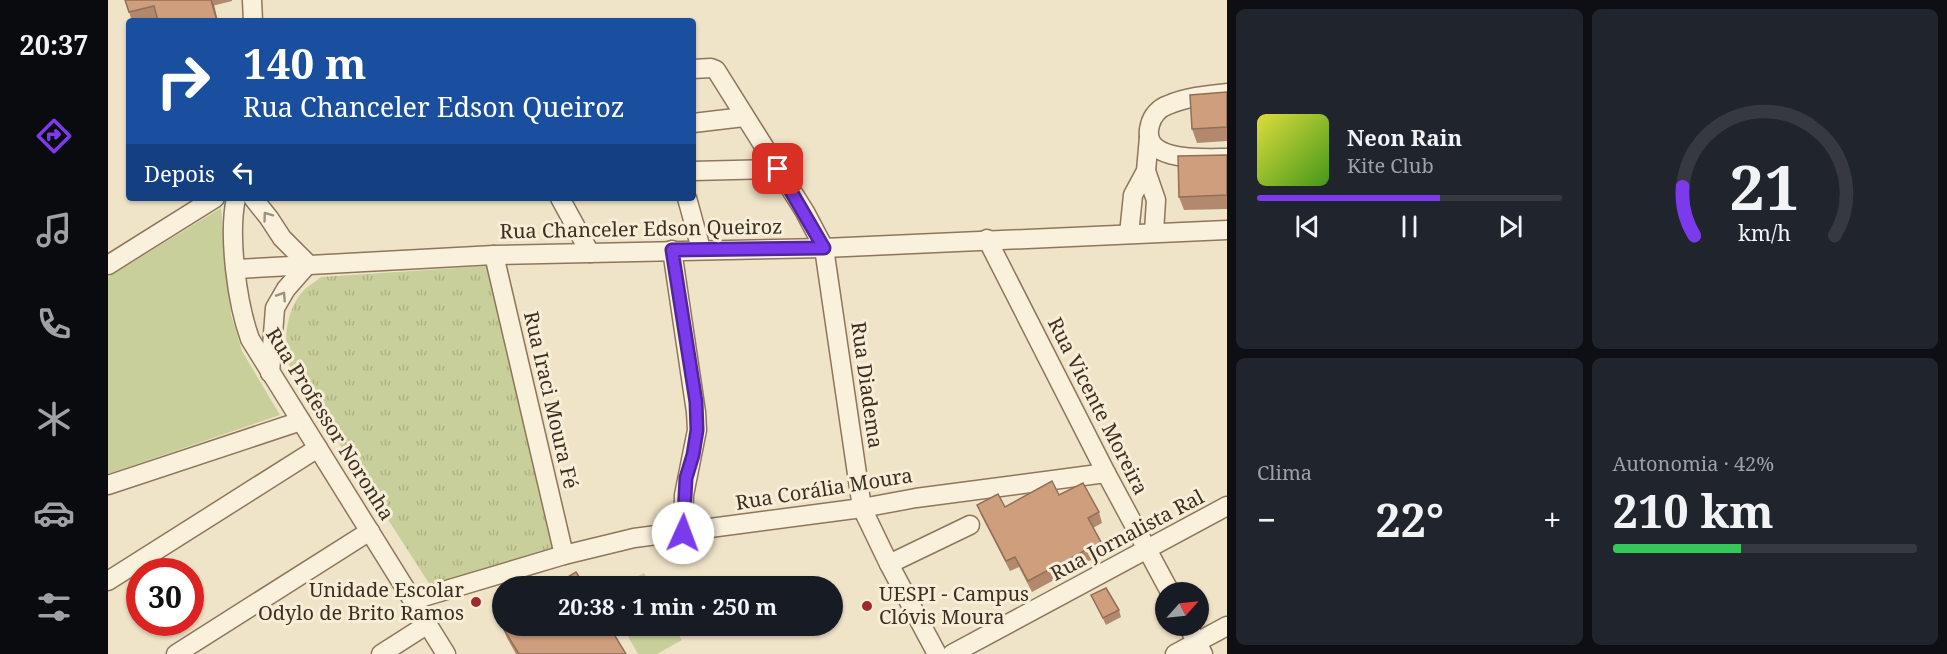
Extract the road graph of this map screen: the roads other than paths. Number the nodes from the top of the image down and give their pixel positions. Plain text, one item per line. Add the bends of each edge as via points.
1 (252, 0) edge
2 (253, 18) edge
3 (696, 69) edge
4 (1227, 93) edge
5 (744, 117) junction
6 (696, 123) edge
7 (1149, 137) junction
8 (1227, 158) edge
9 (778, 169) junction
10 (696, 171) edge
11 (1146, 171) junction
12 (210, 201) edge
13 (236, 201) edge
14 (255, 201) edge
15 (562, 201) edge
16 (688, 201) edge
17 (1227, 230) edge
18 (1154, 232) junction
19 (1129, 234) junction
20 (987, 239) junction
21 (824, 248) junction
22 (701, 249) junction
23 (672, 250) junction
24 (590, 253) junction
25 (494, 255) junction
26 (308, 264) junction
27 (108, 265) edge
28 (236, 269) junction
29 (270, 373) junction
30 (301, 421) junction
31 (318, 448) junction
32 (1106, 472) junction
33 (108, 485) edge
34 (1227, 506) edge
35 (862, 508) junction
36 (970, 525) dead end
37 (370, 531) junction
38 (683, 533) junction
39 (1147, 549) junction
40 (564, 555) junction
41 (890, 564) junction
42 (108, 581) edge
43 (1165, 582) edge
44 (413, 600) junction
45 (428, 624) junction
46 (1227, 626) edge
47 (1200, 648) edge
48 (176, 654) edge
49 (381, 654) edge
50 (446, 654) edge
51 (937, 654) edge
52 (952, 654) edge
53 (1175, 654) edge

1 - 2 street
3 - 5 street via 716,70
4 - 7 street via 1165,105 1155,114
5 - 6 street
5 - 9 street
7 - 8 street via 1165,153
7 - 11 street
9 - 10 street
9 - 21 street
11 - 18 street via 1156,200
11 - 19 street via 1133,195
12 - 27 street
13 - 28 street, Rua Professor Noronha
26 -> 14 street
15 - 24 street
16 - 22 street
17 - 18 street, Rua Chanceler Edson Queiroz
18 - 19 street, Rua Chanceler Edson Queiroz
19 - 20 street, Rua Chanceler Edson Queiroz
20 - 21 street, Rua Chanceler Edson Queiroz
20 - 32 street, Rua Vicente Moreira
21 - 22 street, Rua Chanceler Edson Queiroz
21 - 35 street, Rua Diadema
22 - 23 street, Rua Chanceler Edson Queiroz
23 - 24 street, Rua Chanceler Edson Queiroz
23 - 38 street via 697,421 684,495
24 - 25 street, Rua Chanceler Edson Queiroz
25 - 26 street, Rua Chanceler Edson Queiroz
25 - 40 street, Rua Iraci Moura Fé
26 - 28 street, Rua Chanceler Edson Queiroz
29 -> 26 street via 275,308
28 - 29 street, Rua Professor Noronha via 243,321
29 - 30 street, Rua Professor Noronha
30 - 31 street, Rua Professor Noronha
30 - 33 street
31 - 37 street, Rua Professor Noronha
31 - 42 street
32 - 35 street, Rua Corália Moura
32 - 39 street, Rua Vicente Moreira
34 - 39 street, Rua Jornalista Ral
35 - 38 street, Rua Corália Moura
35 - 41 street, Rua Diadema
36 - 41 street
37 - 44 street, Rua Professor Noronha
37 - 48 street
38 - 40 street, Rua Corália Moura via 634,538
39 - 43 street, Rua Vicente Moreira
39 - 52 street, Rua Jornalista Ral
40 - 44 street, Rua Corália Moura
41 - 51 street, Rua Diadema
44 - 45 street, Rua Professor Noronha
45 - 49 street
45 - 50 street, Rua Professor Noronha
46 - 47 street
47 - 53 street

